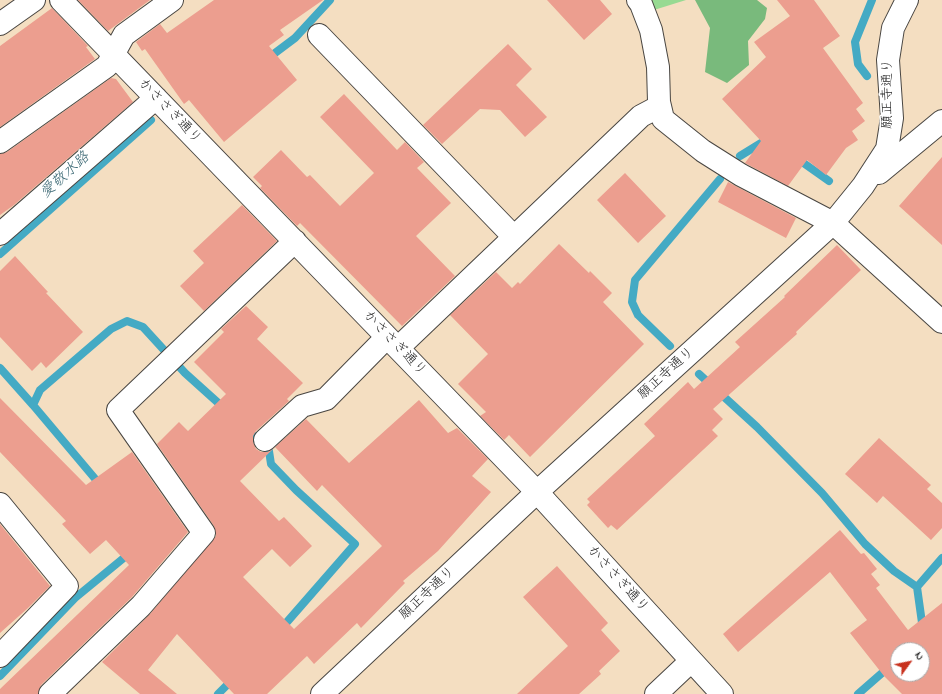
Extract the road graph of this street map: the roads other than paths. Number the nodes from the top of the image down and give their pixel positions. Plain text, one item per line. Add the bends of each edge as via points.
1 (34, 0) edge
2 (61, 0) edge
3 (172, 0) edge
4 (638, 0) edge
5 (907, 0) edge
6 (0, 24) edge
7 (319, 35) dead end
8 (114, 54) junction
9 (156, 98) junction
10 (660, 106) junction
11 (942, 121) edge
12 (0, 142) edge
13 (862, 186) junction
14 (833, 223) junction
15 (0, 234) edge
16 (514, 237) junction
17 (295, 241) junction
18 (942, 322) edge
19 (392, 343) junction
20 (265, 440) dead end
21 (537, 492) junction
22 (0, 504) edge
23 (0, 656) edge
24 (691, 661) junction
25 (50, 694) edge
26 (322, 694) edge
27 (656, 694) edge
28 (722, 694) edge

1 - 6 street
2 - 8 street, かささぎ通り
3 - 8 street via 124,35
4 - 10 street via 651,30 658,67
5 - 13 street, 願正寺通り via 893,28 888,60 892,118 887,149
7 - 16 street
8 - 9 street, かささぎ通り
8 - 12 street via 107,66
9 - 15 street
9 - 17 street, かささぎ通り
10 - 14 street via 663,119 703,151 741,175
10 - 16 street via 641,116
11 - 13 street
13 - 14 street, 願正寺通り
14 - 18 street
14 - 21 street, 願正寺通り
16 - 19 street
17 - 19 street, かささぎ通り
17 - 25 street via 118,410 204,533 141,606
19 - 20 street via 326,399 302,406
19 - 21 street, かささぎ通り
21 - 24 street, かささぎ通り
21 - 26 street, 願正寺通り
22 - 23 street via 67,586
24 - 27 street
24 - 28 street, かささぎ通り

